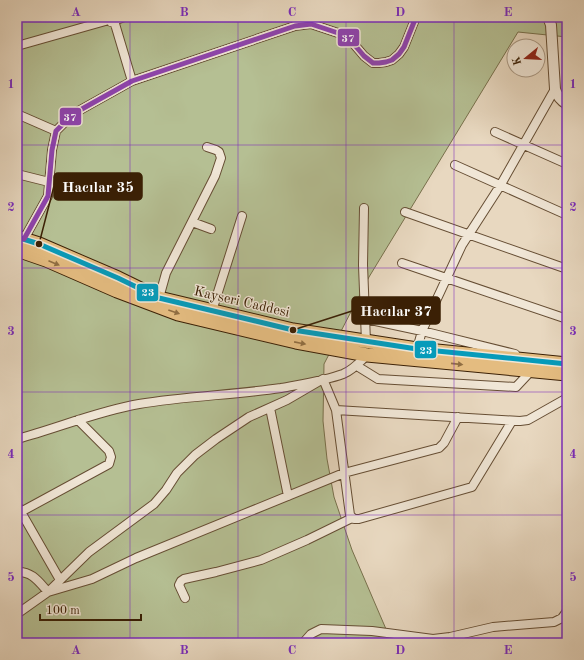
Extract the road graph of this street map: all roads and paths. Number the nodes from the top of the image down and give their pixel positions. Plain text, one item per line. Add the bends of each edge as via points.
1 (124, 17) edge
2 (416, 17) edge
3 (548, 17) edge
4 (108, 20) edge
5 (17, 46) edge
6 (132, 81) junction
7 (555, 89) junction
8 (567, 104) edge
9 (17, 114) edge
10 (56, 131) junction
11 (495, 132) dead end
12 (523, 145) junction
13 (207, 147) dead end
14 (567, 164) edge
15 (455, 165) dead end
16 (17, 174) edge
17 (49, 182) junction
18 (500, 186) junction
19 (364, 208) dead end
20 (405, 212) dead end
21 (567, 215) edge
22 (242, 216) dead end
23 (192, 222) junction
24 (211, 229) dead end
25 (469, 234) junction
26 (19, 242) edge
27 (402, 263) dead end
28 (567, 269) edge
29 (446, 278) junction
30 (159, 298) junction
31 (212, 311) junction
32 (366, 319) junction
33 (567, 319) edge
34 (422, 331) junction
35 (366, 349) junction
36 (416, 349) junction
37 (551, 362) junction
38 (567, 364) edge
39 (357, 366) junction
40 (532, 371) junction
41 (567, 374) edge
42 (323, 379) junction
43 (567, 398) edge
44 (270, 408) junction
45 (336, 410) junction
46 (458, 417) junction
47 (78, 420) junction
48 (512, 421) junction
49 (17, 439) edge
50 (344, 473) junction
51 (288, 496) junction
52 (17, 505) edge
53 (19, 513) edge
54 (352, 518) junction
55 (17, 572) edge
56 (60, 580) junction
57 (48, 592) junction
58 (185, 598) dead end
59 (567, 611) edge
60 (17, 614) edge
61 (303, 643) edge

1 - 4 street
2 - 6 street via 404,47 399,54 386,62 368,60 347,36 311,24 295,26
3 - 7 street via 551,25
4 - 5 street
4 - 6 street via 115,24
6 - 10 street via 74,114
7 - 8 street via 556,95
7 - 12 street
9 - 10 street
10 - 17 street
11 - 12 street
12 - 14 street
12 - 18 street
13 - 23 street via 216,150 220,158
15 - 18 street
16 - 17 street
17 - 26 street via 48,196
18 - 21 street
18 - 25 street
19 - 32 street via 363,265
20 - 25 street
22 - 31 street
23 - 24 street
23 - 30 street via 166,273
25 - 28 street
25 - 29 street
26 - 30 main road, Kayseri Caddesi via 39,244
26 -> 35 main road, Kayseri Caddesi via 46,260 178,314 296,342
27 - 29 street
29 - 33 street
29 - 34 street
30 - 31 main road, Kayseri Caddesi
31 - 35 main road, Kayseri Caddesi
32 - 34 street
32 - 35 street
34 - 36 street
34 - 37 street
35 - 36 main road, Kayseri Caddesi
35 - 39 street
35 -> 40 main road, Kayseri Caddesi
36 - 37 main road, Kayseri Caddesi
37 - 38 main road, Kayseri Caddesi
39 - 40 street via 378,379 516,387
39 - 42 street
40 - 41 main road, Kayseri Caddesi
42 - 44 street
42 - 45 street
42 - 47 street via 307,384 246,393 139,404
43 - 48 street via 528,420
44 - 51 street
44 - 56 street via 249,417 195,455 177,473 154,504 89,552
45 - 46 street
45 - 50 street
46 - 48 street
46 - 50 street via 439,448
47 - 49 street
47 - 53 street via 109,451 109,464
48 - 54 street via 472,487 359,519
50 - 51 street
50 - 54 street
51 - 57 street via 136,558 92,579
52 - 53 street
53 - 56 street
54 - 58 street via 261,560 184,579 179,585
55 - 57 street via 28,573
56 - 57 street
57 - 60 street
59 - 61 street via 562,618 554,622 492,627 433,639 372,631 321,629 311,634

